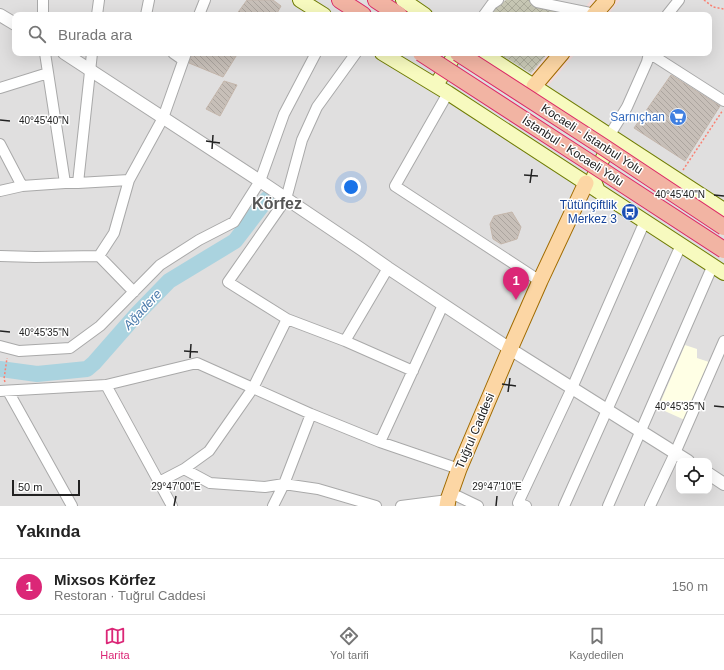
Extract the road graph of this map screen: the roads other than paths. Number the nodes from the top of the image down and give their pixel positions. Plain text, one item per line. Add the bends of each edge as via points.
1 (43, 0) edge
2 (99, 0) edge
3 (149, 0) edge
4 (205, 0) edge
5 (300, 0) edge
6 (340, 0) edge
7 (376, 0) edge
8 (403, 0) edge
9 (498, 0) edge
10 (535, 0) edge
11 (607, 0) edge
12 (679, 0) edge
13 (43, 12) edge
14 (97, 12) edge
15 (147, 12) edge
16 (201, 12) edge
17 (319, 12) edge
18 (358, 12) edge
19 (394, 12) edge
20 (421, 12) edge
21 (486, 12) edge
22 (585, 12) edge
23 (597, 12) edge
24 (669, 12) edge
25 (0, 15) edge
26 (12, 22) edge
27 (45, 56) edge
28 (69, 56) edge
29 (92, 56) edge
30 (314, 56) edge
31 (354, 56) edge
32 (387, 56) edge
33 (426, 56) edge
34 (455, 56) edge
35 (462, 56) edge
36 (488, 56) edge
37 (559, 56) edge
38 (648, 56) edge
39 (654, 56) edge
40 (184, 57) edge
41 (90, 70) junction
42 (48, 73) junction
43 (436, 85) junction
44 (534, 86) junction
45 (0, 88) edge
46 (448, 93) junction
47 (724, 101) edge
48 (163, 118) junction
49 (609, 136) junction
50 (0, 144) edge
51 (622, 144) junction
52 (129, 180) junction
53 (260, 181) junction
54 (65, 182) junction
55 (78, 183) junction
56 (22, 186) junction
57 (592, 187) junction
58 (0, 191) edge
59 (286, 199) junction
60 (724, 210) edge
61 (645, 221) junction
62 (724, 227) edge
63 (681, 244) junction
64 (724, 250) edge
65 (0, 256) edge
66 (99, 256) junction
67 (388, 268) junction
68 (718, 269) edge
69 (540, 281) junction
70 (134, 292) junction
71 (443, 305) junction
72 (287, 320) junction
73 (345, 340) junction
74 (724, 341) edge
75 (4, 347) edge
76 (510, 349) junction
77 (413, 371) junction
78 (106, 385) junction
79 (253, 388) junction
80 (572, 388) junction
81 (4, 391) edge
82 (607, 410) junction
83 (311, 414) junction
84 (640, 431) junction
85 (380, 442) junction
86 (675, 453) junction
87 (683, 458) edge
88 (184, 469) junction
89 (459, 469) junction
90 (712, 476) edge
91 (159, 482) junction
92 (284, 484) junction
93 (724, 484) edge
94 (449, 500) edge
95 (521, 505) edge
96 (72, 506) edge
97 (172, 506) edge
98 (273, 506) edge
99 (376, 506) edge
100 (401, 506) edge
101 (478, 506) edge
102 (564, 506) edge
103 (608, 506) edge
104 (650, 506) edge

1 - 13 street
2 - 14 street
3 - 15 street
4 - 16 street
5 - 17 main road
6 - 18 highway
7 - 19 highway
8 - 20 main road
9 - 21 street
10 - 22 street
11 - 23 main road
12 - 24 street
25 - 26 street
27 - 42 street
28 - 41 street
29 - 41 street
30 - 53 street via 284,114
31 - 59 street via 317,107 302,140
32 - 43 main road
33 - 64 highway, İstanbul - Kocaeli Yolu, bridge
34 - 43 main road
35 - 62 highway, Kocaeli - İstanbul Yolu, bridge
36 - 44 main road
37 - 44 main road
38 - 49 street via 627,107
39 - 47 street
40 - 48 street
41 - 48 street
41 - 55 street
42 - 45 street
42 - 54 street
43 - 46 main road
44 - 49 main road
46 - 57 main road
46 - 69 street via 395,186
48 - 52 street
48 - 53 street
49 - 51 main road
49 - 57 main road
50 - 56 street
51 - 57 main road via 609,146 594,176
51 - 60 main road
52 - 55 street
52 - 66 street via 114,233
53 - 59 street
53 - 70 street via 234,222 199,240 160,265
54 - 55 street
54 - 56 street
56 - 58 street
57 - 61 main road
57 - 69 main road, Tuğrul Caddesi
59 - 67 street
59 - 72 street via 228,282
61 - 63 main road
61 - 80 street
63 - 68 main road
63 - 82 street
65 - 66 street
66 - 70 street
67 - 71 street
67 - 73 street
68 - 84 street
69 - 76 main road, Tuğrul Caddesi
70 - 75 street via 100,326 70,348 19,351
71 - 76 street
71 - 77 street
72 - 73 street
72 - 79 street
73 - 77 street
74 - 86 street
76 - 80 street
76 - 89 main road, Tuğrul Caddesi
77 - 85 street
78 - 79 street via 197,363
78 - 81 street
78 - 91 street
79 - 83 street
79 - 88 street via 210,451
80 - 82 street
80 - 95 street
81 - 96 street
82 - 84 street
82 - 102 street
83 - 85 street
83 - 92 street
84 - 86 street
84 - 103 street
85 - 89 street
86 - 87 street
86 - 104 street
88 - 91 street
88 - 92 street via 210,483 265,487
89 - 94 main road, Tuğrul Caddesi
90 - 93 street
91 - 97 street
92 - 98 street
92 - 99 street via 318,489
94 - 100 street
94 - 101 street

